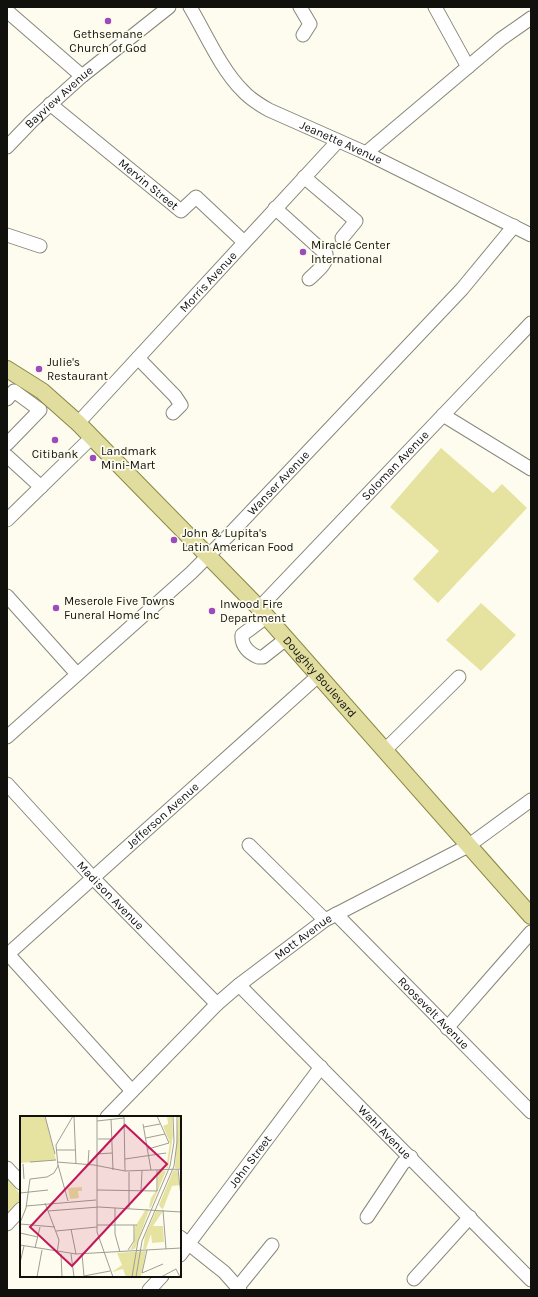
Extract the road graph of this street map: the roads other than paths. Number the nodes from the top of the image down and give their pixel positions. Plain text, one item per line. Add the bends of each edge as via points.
1 (190, 7) edge
2 (300, 7) edge
3 (435, 7) edge
4 (160, 9) edge
5 (7, 11) edge
6 (531, 18) edge
7 (303, 35) dead end
8 (468, 67) junction
9 (82, 76) junction
10 (50, 104) junction
11 (338, 141) junction
12 (8, 143) edge
13 (366, 153) junction
14 (304, 177) junction
15 (275, 208) junction
16 (514, 226) junction
17 (7, 235) edge
18 (531, 235) edge
19 (342, 238) dead end
20 (244, 242) junction
21 (40, 246) dead end
22 (309, 279) dead end
23 (531, 323) edge
24 (138, 358) junction
25 (7, 369) edge
26 (7, 399) edge
27 (173, 413) dead end
28 (443, 415) junction
29 (78, 423) junction
30 (91, 438) junction
31 (7, 444) edge
32 (7, 456) edge
33 (531, 469) edge
34 (41, 487) junction
35 (7, 520) edge
36 (208, 555) junction
37 (7, 596) edge
38 (262, 612) junction
39 (286, 639) junction
40 (76, 674) junction
41 (318, 676) junction
42 (459, 677) dead end
43 (7, 737) edge
44 (384, 750) junction
45 (7, 784) edge
46 (531, 800) edge
47 (249, 845) dead end
48 (468, 846) junction
49 (93, 878) junction
50 (336, 914) junction
51 (531, 916) edge
52 (325, 920) junction
53 (531, 932) edge
54 (8, 954) edge
55 (239, 985) junction
56 (217, 1004) junction
57 (447, 1028) junction
58 (321, 1067) junction
59 (132, 1091) junction
60 (531, 1112) edge
61 (108, 1116) edge
62 (410, 1157) junction
63 (7, 1168) edge
64 (20, 1182) edge
65 (20, 1210) edge
66 (367, 1217) dead end
67 (470, 1217) junction
68 (7, 1224) edge
69 (184, 1240) edge
70 (272, 1245) dead end
71 (181, 1251) edge
72 (161, 1277) edge
73 (414, 1279) dead end
74 (531, 1280) edge
75 (234, 1287) edge
76 (149, 1290) edge

1 - 11 street, Jeanette Avenue via 242,91 270,110
2 - 7 street via 310,24
3 - 8 street
4 - 9 street, Bayview Avenue
5 - 9 street
6 - 8 street
8 - 13 street
9 - 10 street, Bayview Avenue
10 - 12 street, Bayview Avenue
10 - 20 street, Mervin Street via 181,210 196,197
11 - 13 street, Jeanette Avenue
11 - 14 street, Morris Avenue
13 - 16 street, Jeanette Avenue
14 - 15 street, Morris Avenue
14 - 19 street via 356,220
15 - 20 street, Morris Avenue
15 - 22 street via 326,254 324,264
16 - 18 street, Jeanette Avenue
16 - 36 street, Wanser Avenue via 462,289
17 - 21 street
20 - 24 street, Morris Avenue
23 - 28 street, Soloman Avenue
24 - 27 street via 181,405
24 - 29 street, Morris Avenue
25 - 29 main road, Doughty Boulevard via 42,391
26 - 31 street via 14,391 40,410
28 - 33 street
28 - 38 street, Soloman Avenue
29 - 30 main road, Doughty Boulevard
30 - 34 street
30 - 36 main road, Doughty Boulevard
32 - 34 street
34 - 35 street
36 - 38 main road, Doughty Boulevard
36 - 40 street, Wanser Avenue
37 - 40 street
38 - 39 main road, Doughty Boulevard
38 - 39 street, Soloman Avenue via 242,635 241,641 245,647 258,658
39 - 41 main road, Doughty Boulevard
40 - 43 street, Wanser Avenue
41 - 44 main road, Doughty Boulevard
41 - 49 street, Jefferson Avenue
42 - 44 street
44 - 48 main road, Doughty Boulevard
45 - 49 street, Madison Avenue
46 - 48 street, Mott Avenue
47 - 52 street
48 - 50 street, Mott Avenue
48 - 51 main road, Doughty Boulevard
49 - 54 street, Jefferson Avenue
49 - 56 street, Madison Avenue
50 - 52 street, Mott Avenue
50 - 57 street, Roosevelt Avenue
52 - 55 street, Mott Avenue
53 - 57 street
54 - 59 street
55 - 56 street, Mott Avenue
55 - 58 street, Wahl Avenue
56 - 59 street, Mott Avenue
57 - 60 street, Roosevelt Avenue
58 - 62 street, Wahl Avenue
58 - 69 street, John Street
59 - 61 street, Mott Avenue
62 - 66 street
62 - 67 street, Wahl Avenue
63 - 64 street
65 - 68 street
67 - 73 street
67 - 74 street, Wahl Avenue
69 - 71 street, John Street
69 - 75 street via 224,1272
70 - 75 street
72 - 76 street

